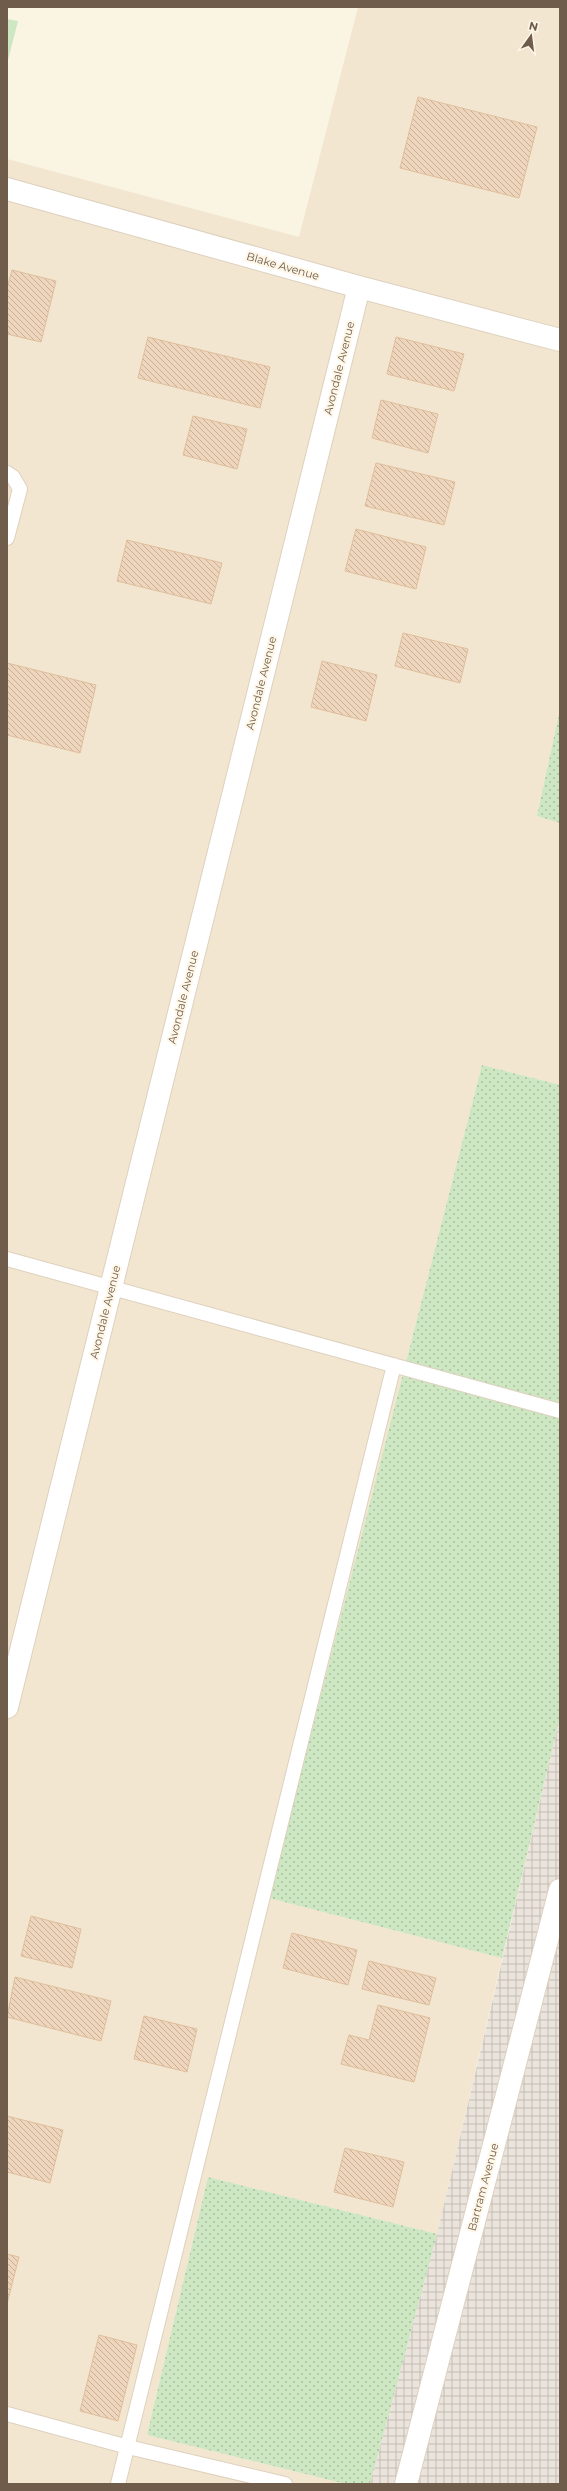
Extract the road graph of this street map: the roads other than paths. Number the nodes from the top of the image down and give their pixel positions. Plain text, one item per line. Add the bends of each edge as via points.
1 (7, 189) edge
2 (359, 287) junction
3 (560, 340) edge
4 (7, 473) edge
5 (7, 538) edge
6 (7, 1259) edge
7 (112, 1286) junction
8 (394, 1365) junction
9 (560, 1410) edge
10 (7, 1707) edge
11 (560, 1890) edge
12 (7, 2414) edge
13 (128, 2447) junction
14 (118, 2484) edge
15 (285, 2484) edge
16 (406, 2484) edge

1 - 2 street, Blake Avenue
2 - 3 street, Blake Avenue
2 - 7 street, Avondale Avenue
4 - 5 lane via 13,477 20,489
6 - 7 lane
7 - 8 lane
7 - 10 street, Avondale Avenue
8 - 9 lane
8 - 13 lane via 185,2205
11 - 16 street, Bartram Avenue
12 - 13 lane
13 - 14 lane
13 - 15 lane

